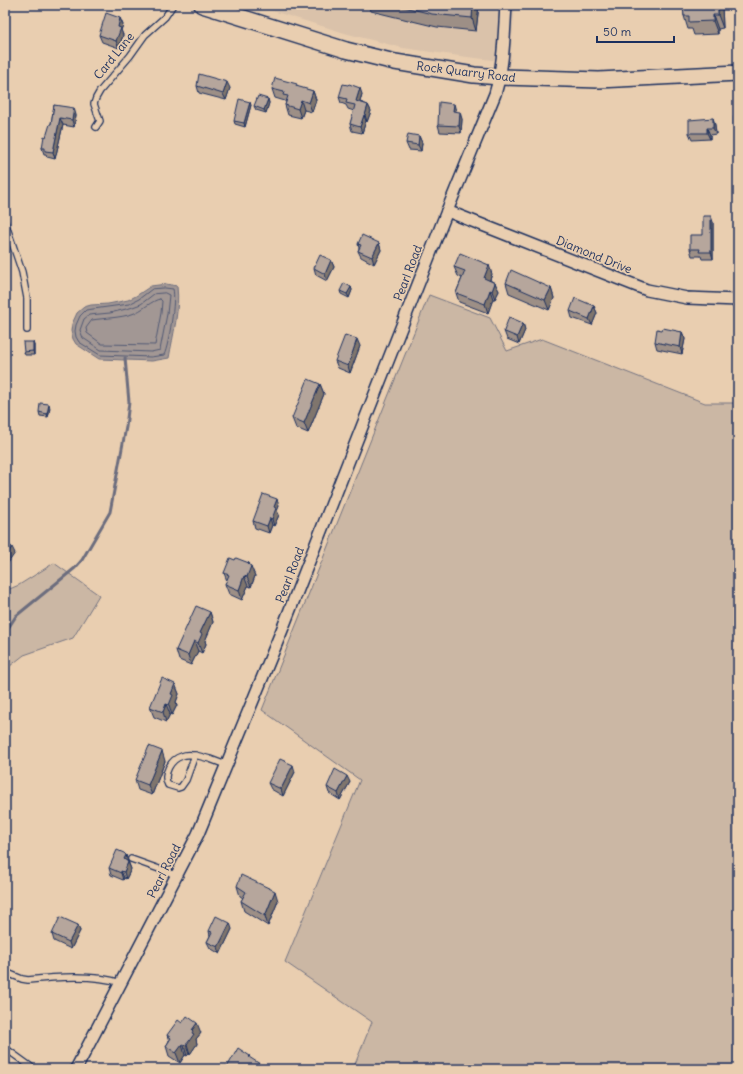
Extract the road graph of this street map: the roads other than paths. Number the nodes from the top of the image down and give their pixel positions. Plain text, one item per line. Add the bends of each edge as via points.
1 (173, 5) edge
2 (202, 5) edge
3 (506, 5) edge
4 (738, 73) edge
5 (500, 78) junction
6 (96, 127) dead end
7 (447, 211) junction
8 (5, 222) edge
9 (738, 300) edge
10 (27, 330) dead end
11 (195, 755) junction
12 (226, 766) junction
13 (131, 859) dead end
14 (176, 875) junction
15 (5, 972) edge
16 (121, 983) junction
17 (5, 1048) edge
18 (34, 1069) edge
19 (76, 1069) edge

1 - 6 lane, Card Lane via 165,17 145,35 96,98 94,104 100,121
2 - 5 main road, Rock Quarry Road via 346,50 395,62
3 - 5 street, Pearl Road
4 - 5 main road, Rock Quarry Road via 599,80
5 - 7 street, Pearl Road
7 - 9 street, Diamond Drive via 647,290 687,298
7 - 12 street, Pearl Road
8 - 10 lane via 22,272 27,298
11 - 11 lane via 184,784 178,788 168,785 166,776 171,763 183,755
11 - 12 lane
12 - 14 street, Pearl Road via 198,834
13 - 14 lane
14 - 16 street, Pearl Road
15 - 16 lane via 28,980 69,976
16 - 19 street, Pearl Road
17 - 18 lane

